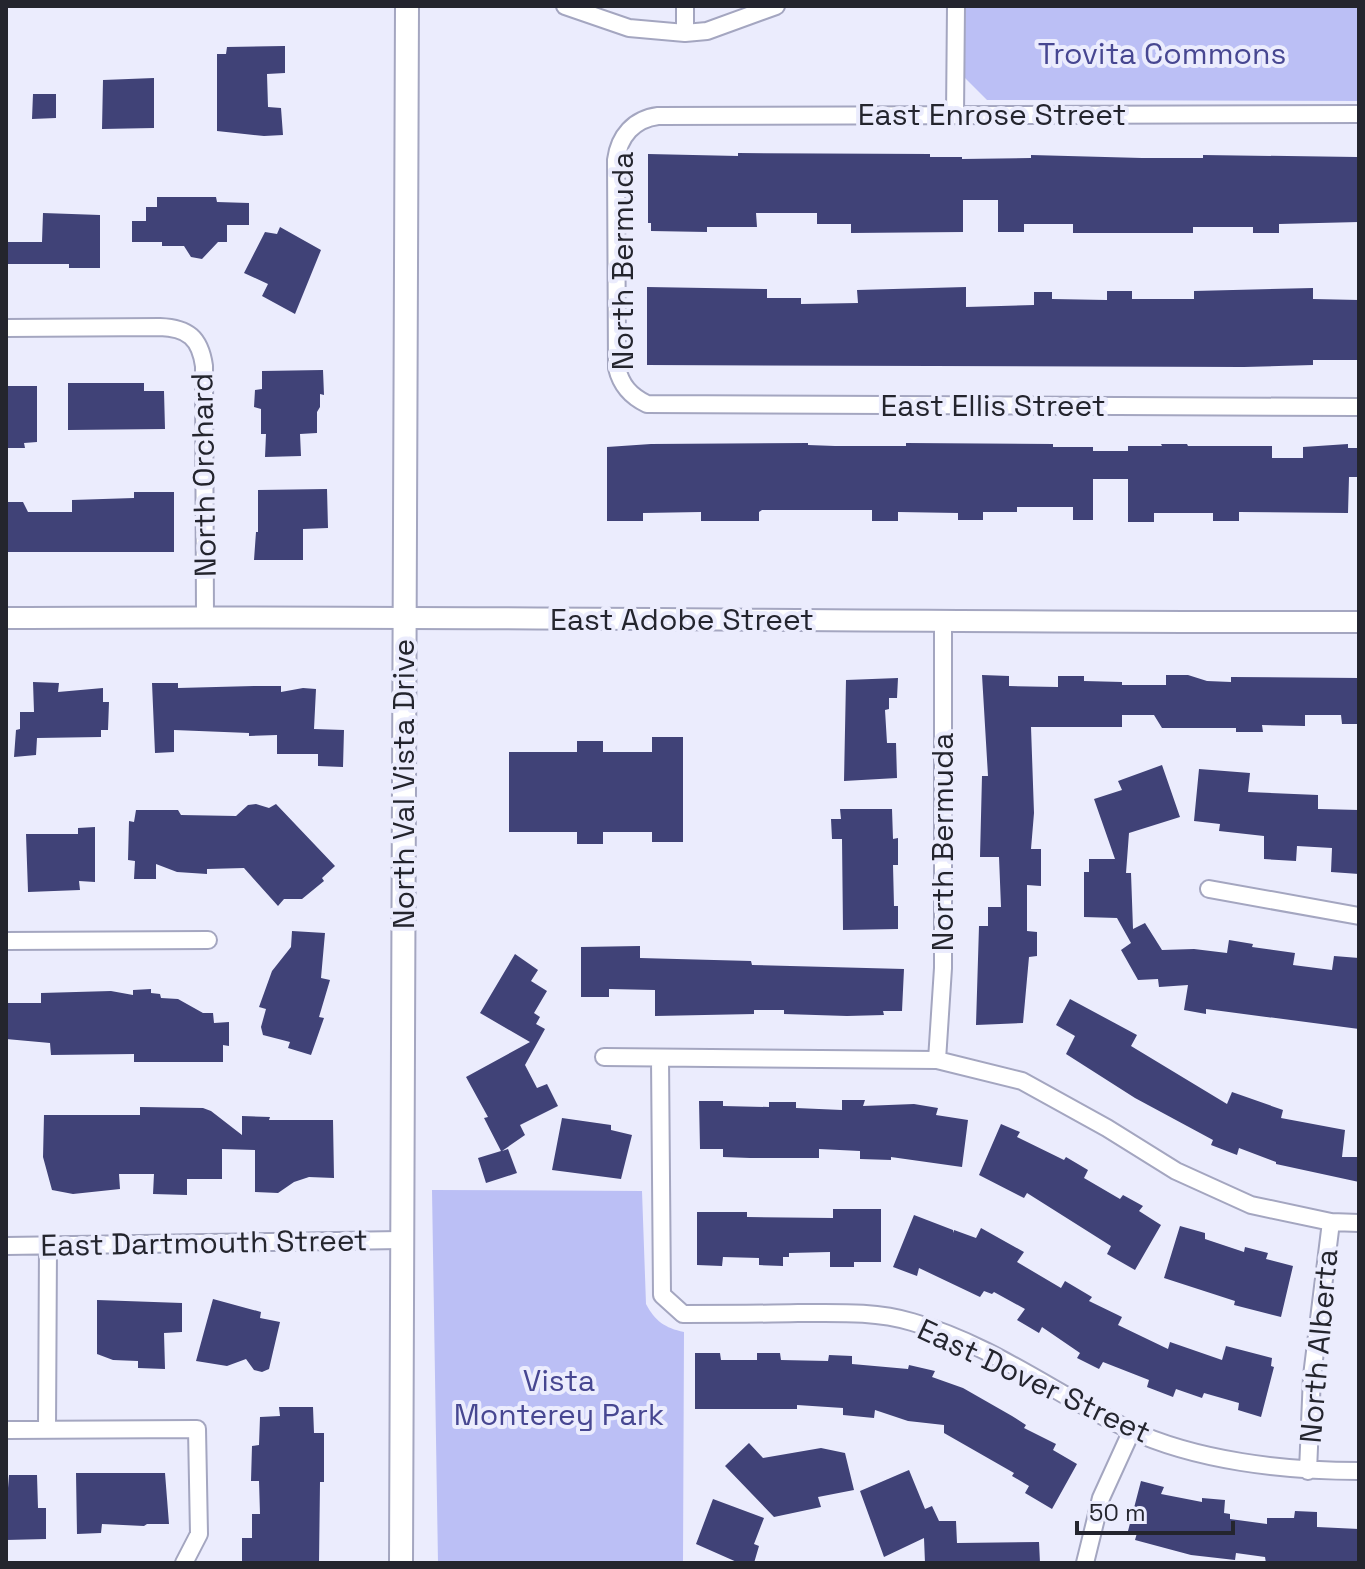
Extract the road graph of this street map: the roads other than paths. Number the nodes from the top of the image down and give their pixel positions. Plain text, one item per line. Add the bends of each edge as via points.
1 (407, 6) edge
2 (565, 6) edge
3 (685, 6) edge
4 (776, 6) edge
5 (956, 6) edge
6 (584, 9) edge
7 (685, 33) junction
8 (1359, 114) edge
9 (955, 115) junction
10 (629, 129) joint
11 (6, 328) edge
12 (630, 393) joint
13 (1359, 407) edge
14 (205, 617) junction
15 (405, 617) junction
16 (6, 618) edge
17 (1359, 622) edge
18 (943, 623) junction
19 (1209, 889) dead end
20 (1359, 916) edge
21 (208, 940) dead end
22 (6, 941) edge
23 (604, 1057) dead end
24 (660, 1058) junction
25 (937, 1060) junction
26 (1331, 1222) junction
27 (1359, 1223) edge
28 (401, 1240) junction
29 (6, 1246) edge
30 (48, 1246) junction
31 (6, 1430) edge
32 (47, 1430) junction
33 (1132, 1430) junction
34 (1308, 1471) junction
35 (1359, 1471) edge
36 (184, 1563) edge
37 (401, 1563) edge
38 (1085, 1563) edge

1 - 15 main road, North Val Vista Drive
2 - 6 street
3 - 7 street
4 - 7 street via 707,31
5 - 9 street
6 - 7 street via 629,28
8 - 9 street, East Enrose Street
9 - 10 street, East Enrose Street via 658,116
10 - 12 street, North Bermuda via 617,151 616,192 617,368
11 - 14 street, North Orchard via 160,327 193,336 204,366
12 - 13 street, East Ellis Street via 657,405
14 - 15 street, East Adobe Street
14 - 16 street, East Adobe Street
15 - 18 street, East Adobe Street
15 - 28 main road, North Val Vista Drive
17 - 18 street, East Adobe Street
18 - 25 street, North Bermuda via 943,968
19 - 20 street
21 - 22 street
23 - 24 street
24 - 25 street
24 - 33 street, East Dover Street via 662,1295 683,1314 862,1313 911,1321 1013,1364
25 - 26 street via 1022,1081 1176,1171 1251,1205
26 - 27 street
26 - 34 street, North Alberta via 1312,1376
28 - 30 street, East Dartmouth Street
28 - 37 main road, North Val Vista Drive
29 - 30 street, East Dartmouth Street
30 - 32 street
31 - 32 street
32 - 36 street via 197,1429 199,1534
33 - 34 street, East Dover Street via 1186,1450
33 - 38 street via 1101,1498
34 - 35 street, East Dover Street

